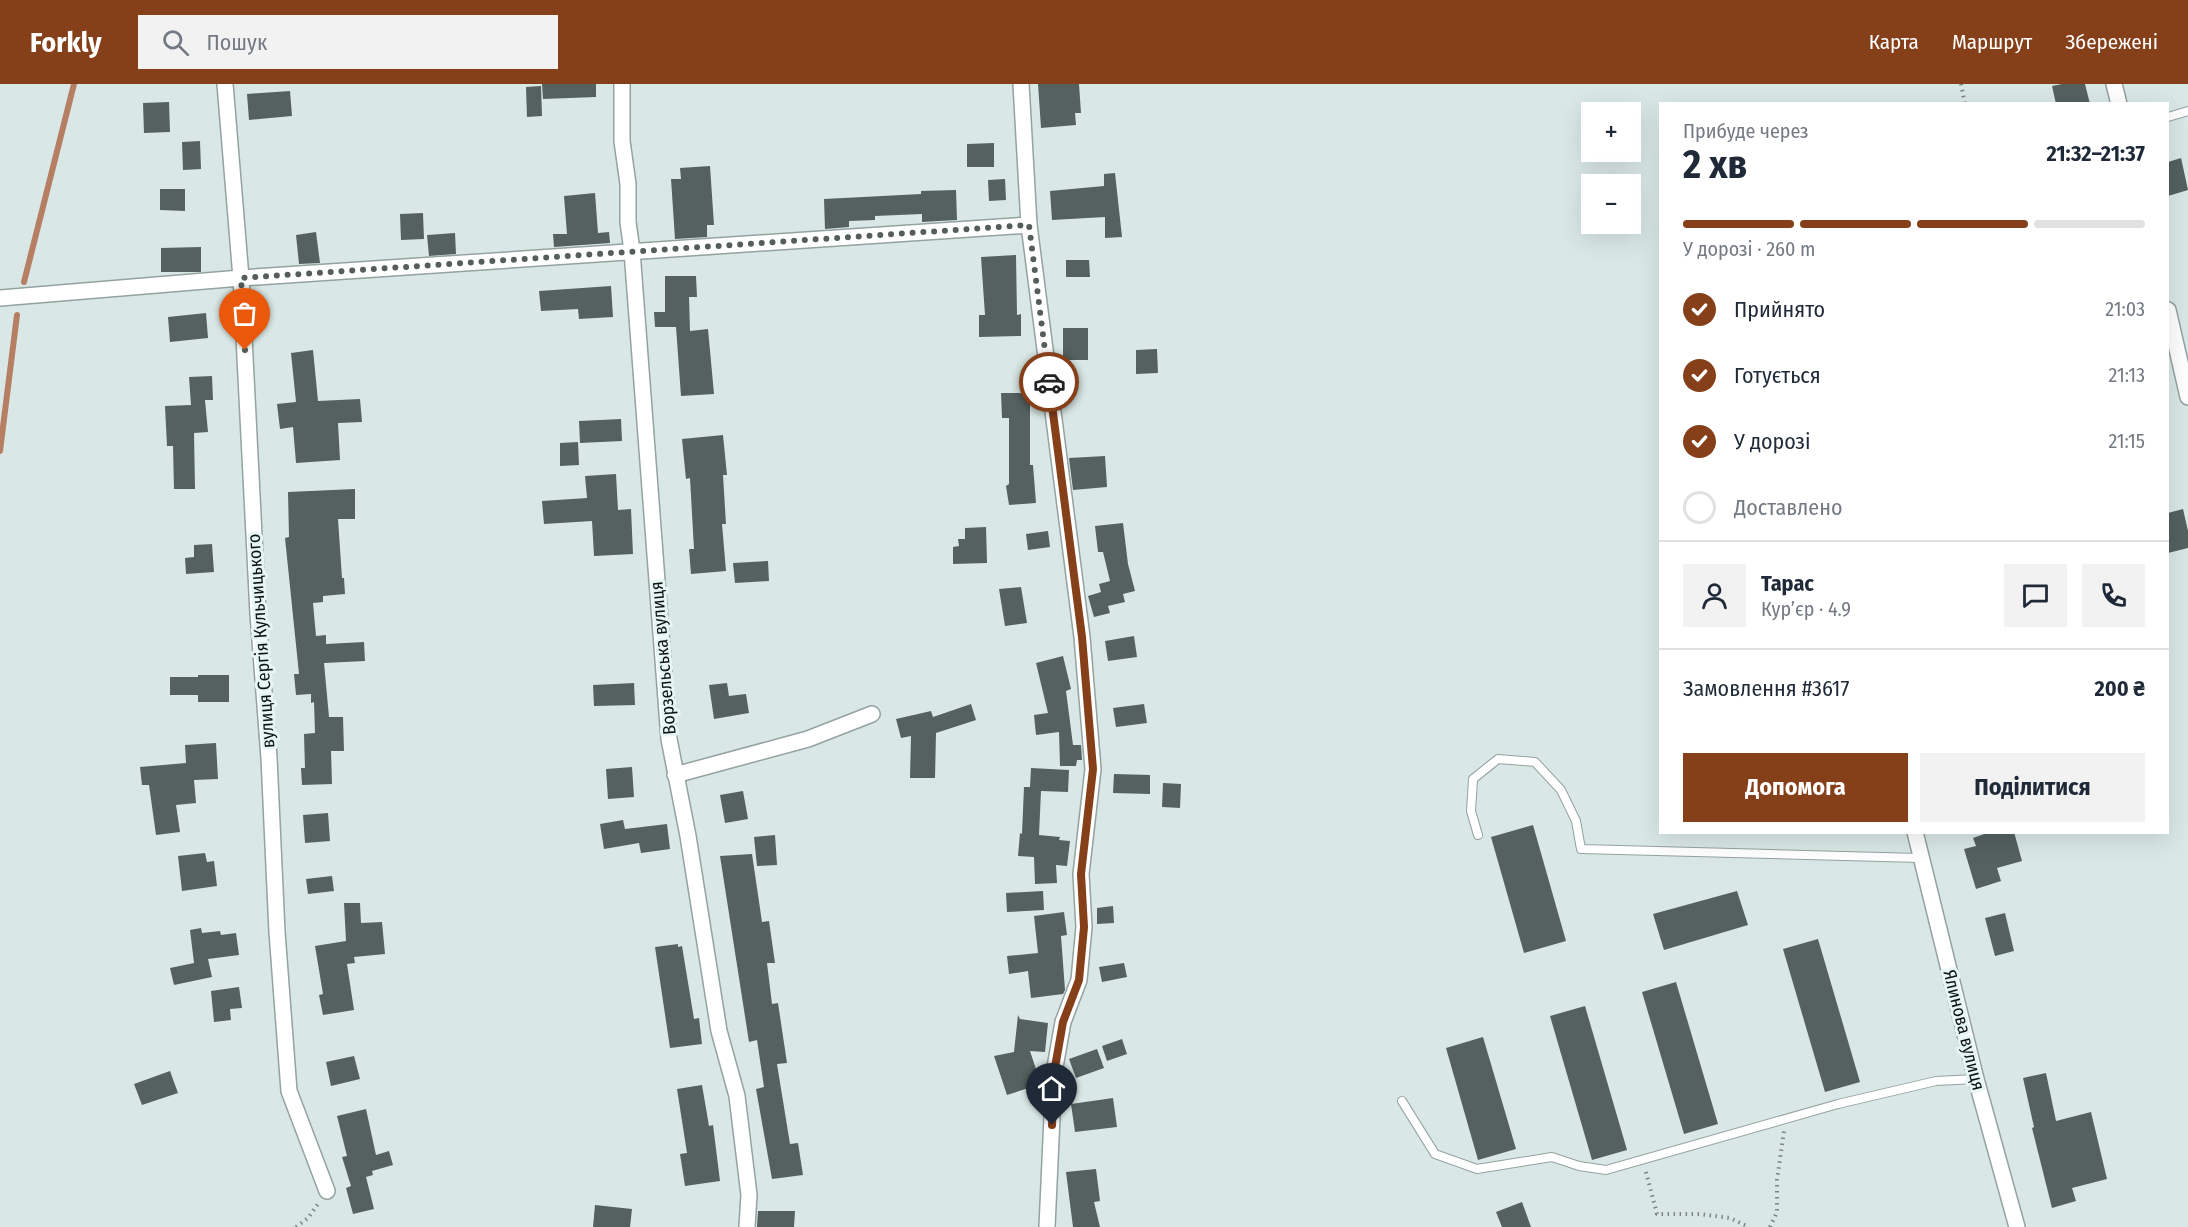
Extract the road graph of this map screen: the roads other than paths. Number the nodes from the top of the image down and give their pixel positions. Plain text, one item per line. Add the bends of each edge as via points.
1 (225, 84) edge
2 (622, 84) edge
3 (1021, 84) edge
4 (2114, 84) edge
5 (2118, 102) edge
6 (2188, 111) edge
7 (2169, 117) edge
8 (1029, 225) junction
9 (632, 252) junction
10 (241, 278) junction
11 (0, 298) edge
12 (2169, 314) edge
13 (2188, 398) edge
14 (872, 714) dead end
15 (675, 775) junction
16 (1915, 834) edge
17 (1478, 835) dead end
18 (1920, 858) junction
19 (1976, 1079) junction
20 (1402, 1101) dead end
21 (327, 1191) road end
22 (747, 1227) edge
23 (1047, 1227) edge
24 (2017, 1227) edge

1 - 10 street, вулиця Сергія Кульчицького
2 - 9 street, Ворзельська вулиця via 622,141
3 - 8 street
4 - 5 street
6 - 7 lane
8 - 9 street
8 - 23 street via 1082,637 1093,769 1081,874 1084,927 1079,980 1063,1022 1054,1073
9 - 10 street
9 - 15 street, Ворзельська вулиця via 667,716
10 - 11 street
10 - 21 street, вулиця Сергія Кульчицького via 289,1091
12 - 13 street
14 - 15 street via 808,739
15 - 22 street, Ворзельська вулиця via 719,1031 737,1096 749,1195
16 - 18 street, Ялинова вулиця
17 - 18 lane via 1471,811 1473,779 1498,759 1534,762 1561,790 1576,821 1581,849
18 - 19 street, Ялинова вулиця
19 - 20 lane via 1936,1081 1839,1104 1606,1170 1552,1157 1477,1168 1435,1154
19 - 24 street, Ялинова вулиця

